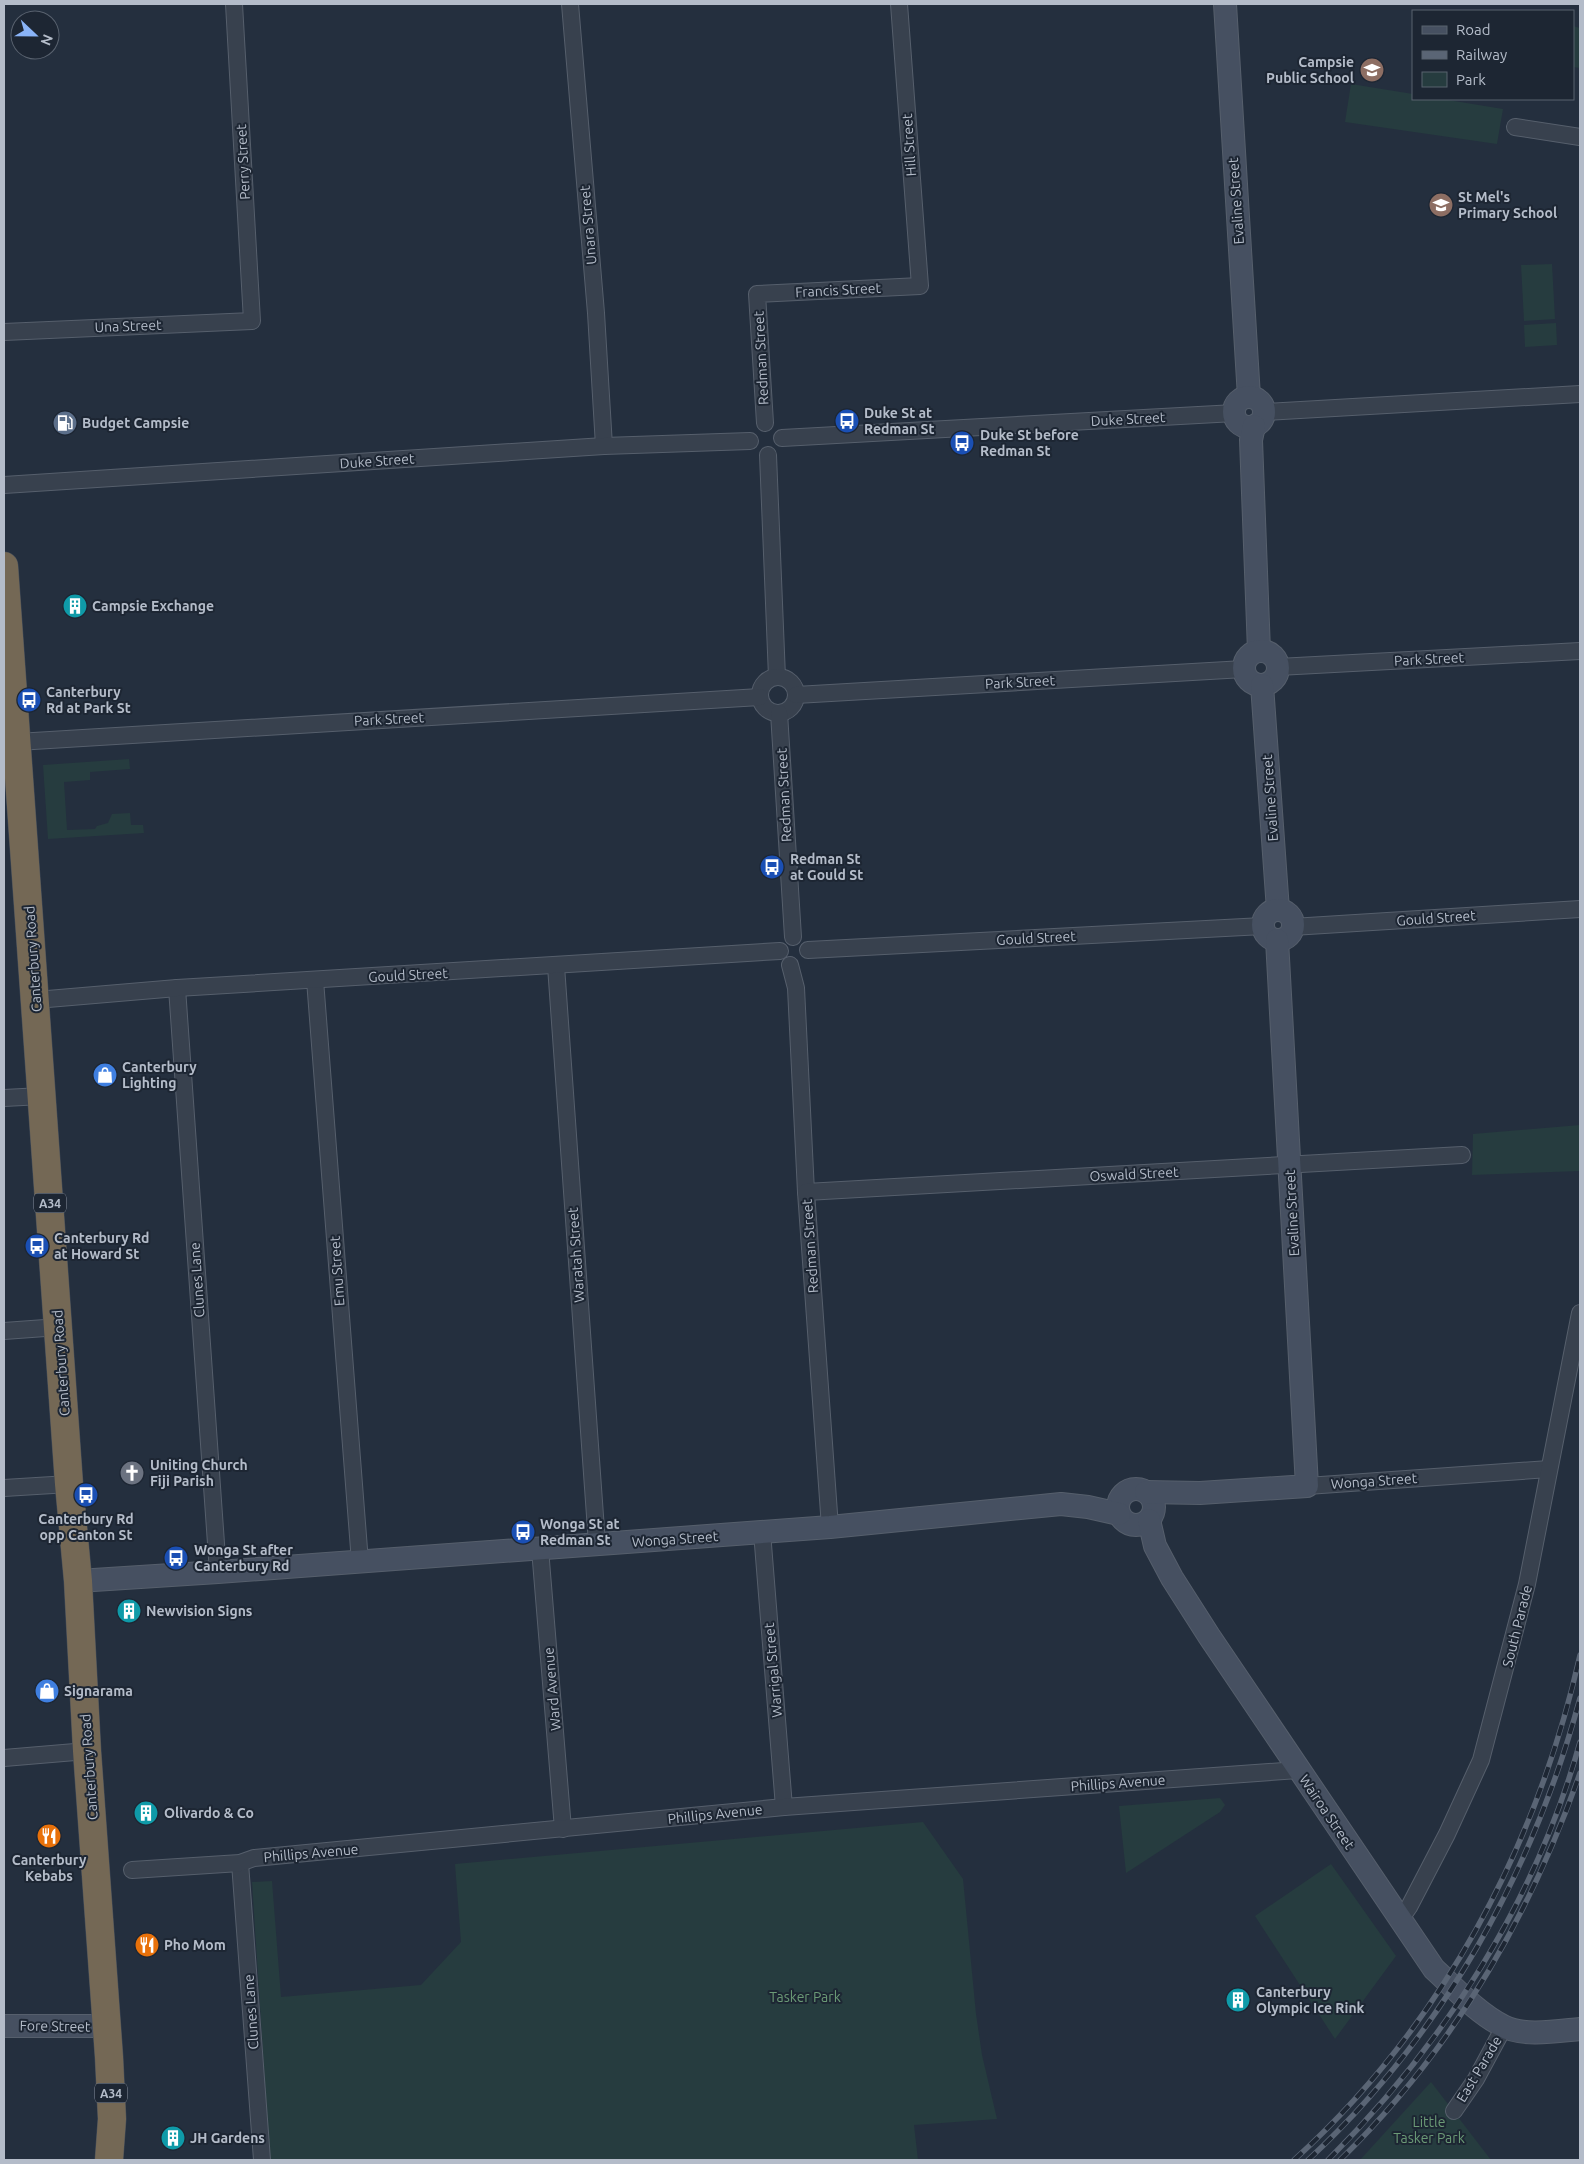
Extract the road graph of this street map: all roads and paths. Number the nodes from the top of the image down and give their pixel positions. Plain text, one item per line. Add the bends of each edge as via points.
1 (234, 4) edge
2 (570, 4) edge
3 (899, 4) edge
4 (1225, 4) edge
5 (1515, 127) dead end
6 (1580, 137) edge
7 (920, 286) joint
8 (757, 294) joint
9 (252, 321) joint
10 (4, 332) edge
11 (1580, 394) edge
12 (1250, 412) junction
13 (765, 423) junction
14 (782, 438) junction
15 (750, 441) junction
16 (604, 446) junction
17 (768, 455) junction
18 (4, 485) edge
19 (4, 566) edge
20 (6, 633) edge
21 (1259, 651) junction
22 (1580, 651) edge
23 (1278, 667) junction
24 (1244, 669) junction
25 (777, 677) junction
26 (1262, 685) junction
27 (796, 695) junction
28 (760, 697) junction
29 (779, 712) junction
30 (17, 742) junction
31 (1580, 909) edge
32 (1278, 926) junction
33 (793, 937) junction
34 (808, 950) junction
35 (780, 951) junction
36 (790, 965) junction
37 (556, 966) junction
38 (315, 980) junction
39 (177, 988) junction
40 (36, 1000) junction
41 (42, 1096) junction
42 (4, 1098) edge
43 (1462, 1155) dead end
44 (1289, 1165) junction
45 (806, 1192) junction
46 (1580, 1313) edge
47 (59, 1327) junction
48 (4, 1331) edge
49 (1549, 1469) junction
50 (69, 1484) junction
51 (1307, 1486) junction
52 (4, 1488) edge
53 (1144, 1503) junction
54 (1061, 1504) junction
55 (1123, 1518) junction
56 (830, 1528) junction
57 (762, 1532) junction
58 (597, 1544) junction
59 (540, 1549) junction
60 (360, 1562) junction
61 (218, 1572) junction
62 (1172, 1578) junction
63 (78, 1580) junction
64 (87, 1752) junction
65 (4, 1758) edge
66 (1298, 1770) junction
67 (784, 1807) junction
68 (563, 1829) junction
69 (240, 1863) junction
70 (132, 1870) dead end
71 (1400, 1920) junction
72 (4, 2026) edge
73 (106, 2026) junction
74 (1504, 2027) junction
75 (1580, 2030) edge
76 (1454, 2111) dead end
77 (109, 2160) edge
78 (262, 2160) edge

1 - 9 street, Perry Street
2 - 16 street, Unara Street
3 - 7 street, Hill Street
4 - 12 street, Evaline Street
5 - 6 street
7 - 8 street, Francis Street
8 - 13 street, Redman Street
9 - 10 street, Una Street
11 - 12 street, Duke Street
12 - 14 street, Duke Street
12 - 21 street, Evaline Street
13 - 14 street via 778,428
13 - 15 street via 752,431
14 - 17 street via 776,451
15 - 16 street, Duke Street
15 - 17 street via 754,450
16 - 18 street, Duke Street
17 - 25 street
19 - 20 highway, Canterbury Road / A34
20 - 30 highway, Canterbury Road / A34
21 - 23 street via 1270,653
21 - 24 street via 1249,656
22 - 23 street, Park Street
23 - 26 street via 1272,681
24 - 26 street via 1251,682
24 - 27 street, Park Street
25 - 27 street via 788,680
25 - 28 street via 766,681
26 - 32 street, Evaline Street
27 - 29 street via 792,706
28 - 29 street via 766,708
28 - 30 street, Park Street
29 - 33 street, Redman Street
30 - 40 highway, Canterbury Road / A34
31 - 32 street, Gould Street
32 - 34 street, Gould Street
32 - 44 street, Evaline Street
33 - 34 street via 805,942
33 - 35 street via 786,940
34 - 36 street via 802,963
35 - 36 street via 783,960
35 - 37 street, Gould Street
36 - 45 street, Redman Street via 796,988
37 - 38 street, Gould Street
37 - 58 street, Waratah Street
38 - 39 street, Gould Street
38 - 60 street, Emu Street
39 - 40 street, Gould Street
39 - 61 street, Clunes Lane
40 - 41 highway, Canterbury Road / A34
41 - 42 street
41 - 47 highway, Canterbury Road / A34
43 - 44 street, Oswald Street
44 - 45 street, Oswald Street
44 - 51 street, Evaline Street
45 - 56 street, Redman Street
46 - 49 street, South Parade
47 - 48 street
47 - 50 highway, Canterbury Road / A34
49 - 51 street, Wonga Street
49 - 71 street, South Parade via 1527,1584 1481,1760 1447,1834
50 - 52 street
50 - 63 highway, Canterbury Road / A34
51 - 53 street, Wonga Street via 1200,1494
53 - 54 street, Wonga Street via 1082,1497
53 - 55 street via 1138,1526
53 - 55 street via 1119,1502
53 - 62 street, Wairoa Street via 1156,1546
54 - 55 street, Wonga Street via 1088,1507
54 - 56 street, Wonga Street
55 - 62 street, Wairoa Street
56 - 57 street, Wonga Street
57 - 58 street, Wonga Street
57 - 67 street, Warrigal Street
58 - 59 street, Wonga Street
59 - 60 street, Wonga Street
59 - 68 street, Ward Avenue
60 - 61 street, Wonga Street
61 - 63 street, Wonga Street
62 - 66 street, Wairoa Street
63 - 64 highway, Canterbury Road / A34
64 - 65 street
64 - 73 highway, Canterbury Road / A34
66 - 67 street, Phillips Avenue
66 - 71 street, Wairoa Street
67 - 68 street, Phillips Avenue
68 - 69 street, Phillips Avenue via 254,1858
69 - 70 street, Phillips Avenue
69 - 78 street, Clunes Lane
71 - 74 street, Wairoa Street via 1434,1968 1477,2008
72 - 73 street, Fore Street
73 - 77 highway, Canterbury Road / A34 via 112,2119
74 - 75 street via 1540,2033
74 - 76 street, East Parade via 1476,2079

